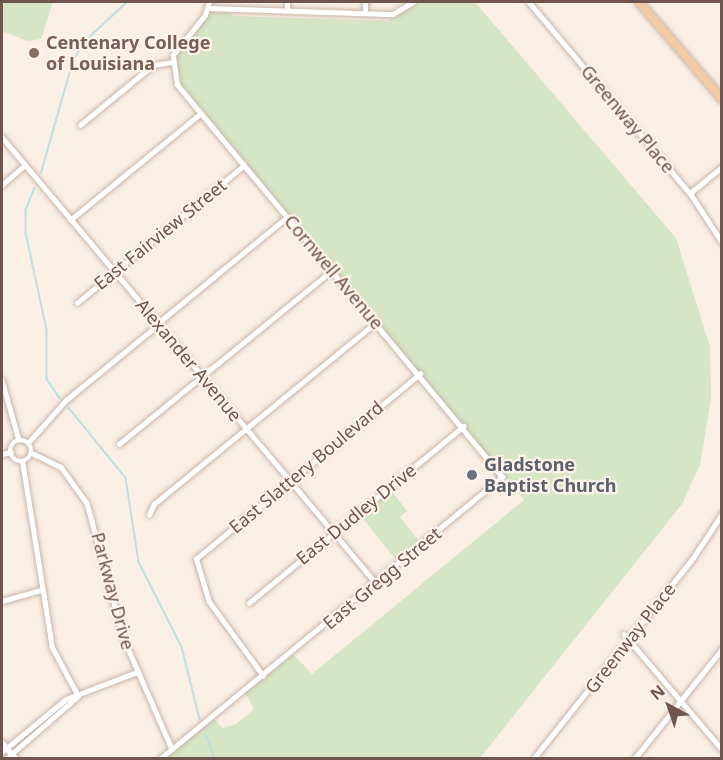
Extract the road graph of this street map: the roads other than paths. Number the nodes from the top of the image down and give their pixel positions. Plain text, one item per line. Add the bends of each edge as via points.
1 (209, 2) edge
2 (287, 2) edge
3 (365, 2) edge
4 (413, 2) edge
5 (529, 2) edge
6 (639, 2) edge
7 (208, 9) junction
8 (287, 11) junction
9 (365, 14) junction
10 (171, 62) junction
11 (721, 99) edge
12 (201, 113) junction
13 (81, 124) dead end
14 (2, 137) edge
15 (25, 165) junction
16 (243, 166) junction
17 (722, 167) edge
18 (2, 185) edge
19 (690, 193) junction
20 (288, 217) junction
21 (70, 220) junction
22 (722, 242) edge
23 (332, 270) junction
24 (114, 272) junction
25 (77, 303) dead end
26 (376, 322) junction
27 (158, 324) junction
28 (420, 374) junction
29 (202, 376) junction
30 (2, 380) edge
31 (464, 426) junction
32 (246, 429) junction
33 (19, 440) junction
34 (28, 443) junction
35 (119, 444) dead end
36 (11, 452) junction
37 (32, 453) junction
38 (2, 454) edge
39 (22, 461) junction
40 (502, 478) joint
41 (290, 480) junction
42 (722, 514) edge
43 (149, 515) dead end
44 (334, 532) junction
45 (376, 583) junction
46 (41, 590) junction
47 (2, 601) edge
48 (249, 603) dead end
49 (624, 634) dead end
50 (629, 639) junction
51 (722, 649) edge
52 (137, 672) junction
53 (262, 676) junction
54 (78, 696) junction
55 (681, 701) junction
56 (3, 748) edge
57 (172, 749) junction
58 (722, 749) edge
59 (11, 757) edge
60 (161, 759) edge
61 (534, 759) edge
62 (635, 759) edge

1 - 7 street
2 - 8 street
3 - 9 street
4 - 9 street via 396,14
5 - 19 street, Greenway Place
6 - 11 main road
7 - 8 street
7 - 10 street
8 - 9 street
10 - 12 street, Cornwell Avenue via 177,85
10 - 13 street via 153,65
12 - 16 street, Cornwell Avenue
12 - 21 street
14 - 15 street, Alexander Avenue
15 - 18 street
15 - 21 street, Alexander Avenue
16 - 20 street, Cornwell Avenue
16 - 24 street, East Fairview Street
17 - 19 street
19 - 22 street, Greenway Place
20 - 23 street, Cornwell Avenue
20 - 27 street
21 - 24 street, Alexander Avenue
23 - 26 street, Cornwell Avenue
23 - 29 street
24 - 25 street, East Fairview Street
24 - 27 street, Alexander Avenue
26 - 28 street, Cornwell Avenue
26 - 32 street
27 - 29 street, Alexander Avenue
27 - 34 street via 66,400
28 - 31 street, Cornwell Avenue
28 - 41 street, East Slattery Boulevard
29 - 32 street, Alexander Avenue
29 - 35 street
30 - 33 street
31 - 40 street, Cornwell Avenue
31 - 44 street, East Dudley Drive
32 - 41 street, Alexander Avenue
32 - 43 street via 154,504
33 - 34 street
33 - 36 street
34 - 37 street
36 - 38 street
36 - 39 street
37 - 39 street
37 - 52 street, Parkway Drive via 66,472 87,503
39 - 46 street
40 - 45 street, East Gregg Street
41 - 44 street, Alexander Avenue
41 - 53 street, East Slattery Boulevard via 195,562 209,602
42 - 50 street, Greenway Place
44 - 45 street, Alexander Avenue
44 - 48 street, East Dudley Drive
45 - 53 street, East Gregg Street
46 - 47 street
46 - 54 street via 54,654
49 - 50 street
50 - 55 street
50 - 61 street, Greenway Place
51 - 55 street
52 - 54 street
52 - 57 street, Parkway Drive
53 - 57 street, East Gregg Street
54 - 56 street via 66,699
54 - 59 street
55 - 58 street
55 - 62 street
56 - 59 street
57 - 60 street, East Gregg Street

